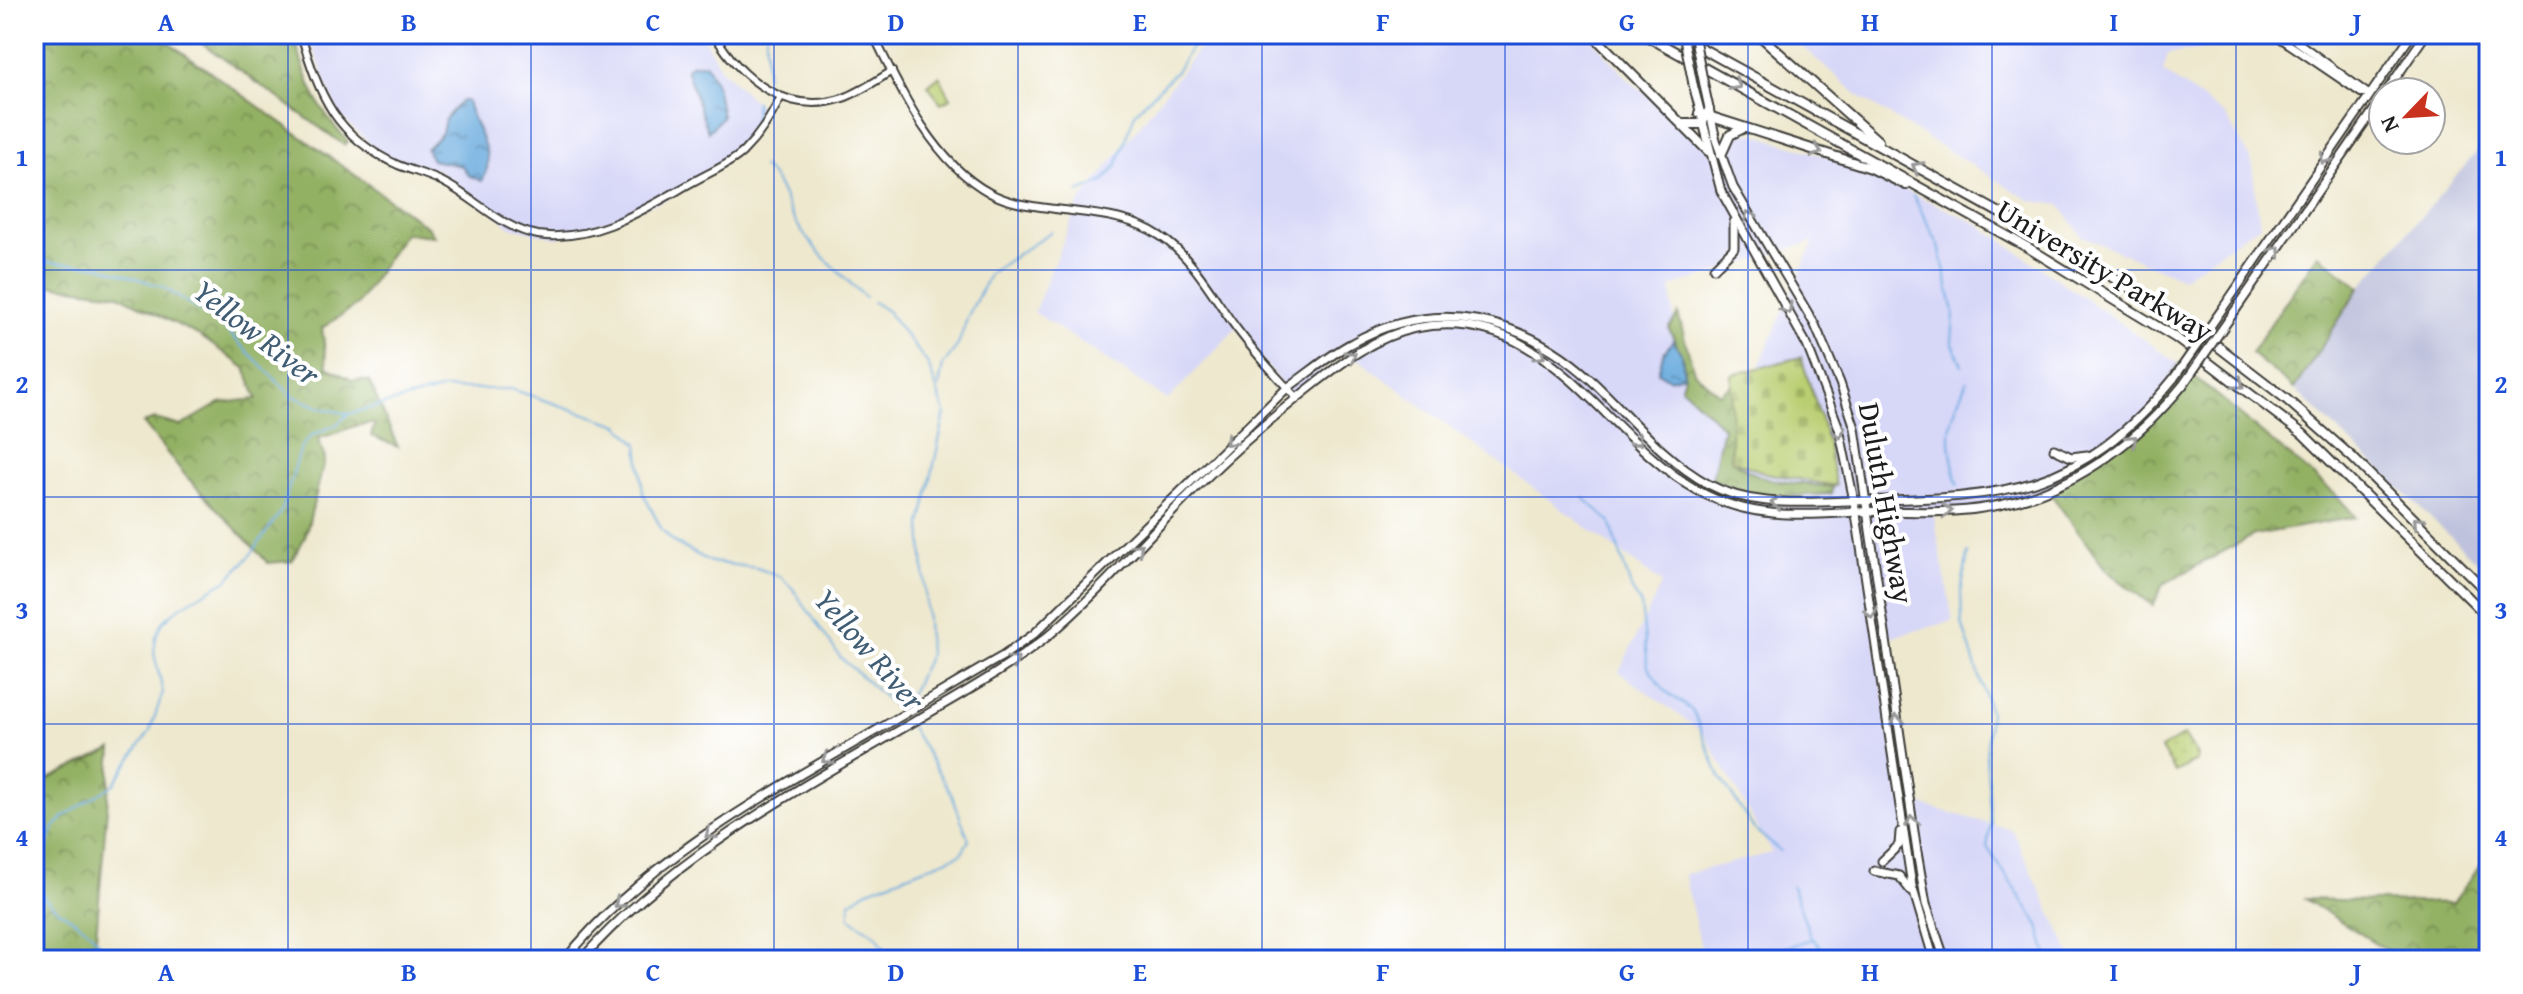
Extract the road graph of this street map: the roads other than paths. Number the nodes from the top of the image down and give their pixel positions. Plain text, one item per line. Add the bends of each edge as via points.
1 (301, 34) edge
2 (714, 34) edge
3 (873, 34) edge
4 (1592, 34) edge
5 (1643, 34) edge
6 (1676, 34) edge
7 (1683, 34) edge
8 (1694, 34) edge
9 (1758, 34) edge
10 (2274, 34) edge
11 (2287, 34) edge
12 (2412, 34) edge
13 (2426, 34) edge
14 (892, 71) junction
15 (2397, 76) edge
16 (781, 97) junction
17 (1706, 117) junction
18 (2367, 119) edge
19 (1685, 124) junction
20 (1743, 128) junction
21 (1708, 151) junction
22 (1890, 152) junction
23 (1721, 155) junction
24 (1932, 195) junction
25 (1734, 220) junction
26 (1714, 268) dead end
27 (1287, 388) junction
28 (1297, 398) junction
29 (2054, 449) dead end
30 (2097, 452) junction
31 (1854, 501) junction
32 (1867, 502) junction
33 (1856, 512) junction
34 (1869, 512) junction
35 (2489, 592) edge
36 (2489, 618) edge
37 (1902, 818) junction
38 (1882, 861) dead end
39 (1874, 871) dead end
40 (1914, 897) junction
41 (565, 960) edge
42 (581, 960) edge
43 (1934, 960) edge
44 (1945, 960) edge

1 - 16 street via 320,94 352,135 398,165 456,189 512,226 539,235 602,228 659,202 740,155 763,131
2 - 16 street via 752,82
3 - 14 street
4 - 19 highway
5 -> 24 highway, University Parkway
6 - 22 highway, University Parkway
7 - 17 main road, Duluth Highway, bridge
8 - 17 main road, Duluth Highway, bridge
9 - 22 highway
10 - 11 street via 2367,93
12 -> 30 main road, bridge via 2174,378 2141,416
13 - 15 main road
14 - 16 street via 842,98
14 - 27 street via 947,159 990,193 1021,205 1124,220 1175,247
17 - 19 highway
17 - 20 highway
17 - 21 main road, Duluth Highway
17 - 23 main road, Duluth Highway
34 -> 18 main road, bridge via 1988,507 2059,486 2130,443 2183,385
19 - 21 highway
20 - 23 highway via 1730,135
20 -> 24 highway via 1871,168
21 - 25 main road, Duluth Highway
35 -> 22 highway, University Parkway via 2352,457 2219,347 2116,278
32 -> 23 main road, Duluth Highway via 1855,428 1828,352 1733,187
24 -> 36 highway, University Parkway via 2132,308 2257,398 2352,480
25 - 26 main road via 1734,248
25 -> 31 main road, Duluth Highway via 1817,367 1839,428
27 - 28 street
31 -> 27 main road via 1786,504 1739,497 1693,475 1559,354 1518,331 1474,317 1445,315 1375,331
27 -> 41 main road via 1044,625 1003,656 739,813 600,920
28 -> 33 main road via 1355,353 1396,334 1440,326 1476,329 1515,340 1546,358 1683,481 1727,504 1795,516
42 -> 28 main road via 639,902 687,865 791,795 1020,658 1084,604 1206,478
29 - 30 main road via 2071,457
30 - 32 main road via 2057,474 2002,493
31 - 32 main road
31 - 33 main road, Duluth Highway
32 - 34 main road, Duluth Highway
33 - 34 main road
33 -> 37 main road, Duluth Highway
44 -> 34 main road, Duluth Highway via 1926,904 1917,852
37 - 38 main road via 1899,845
37 - 40 main road, Duluth Highway
39 - 40 main road via 1899,876
40 - 43 main road, Duluth Highway

